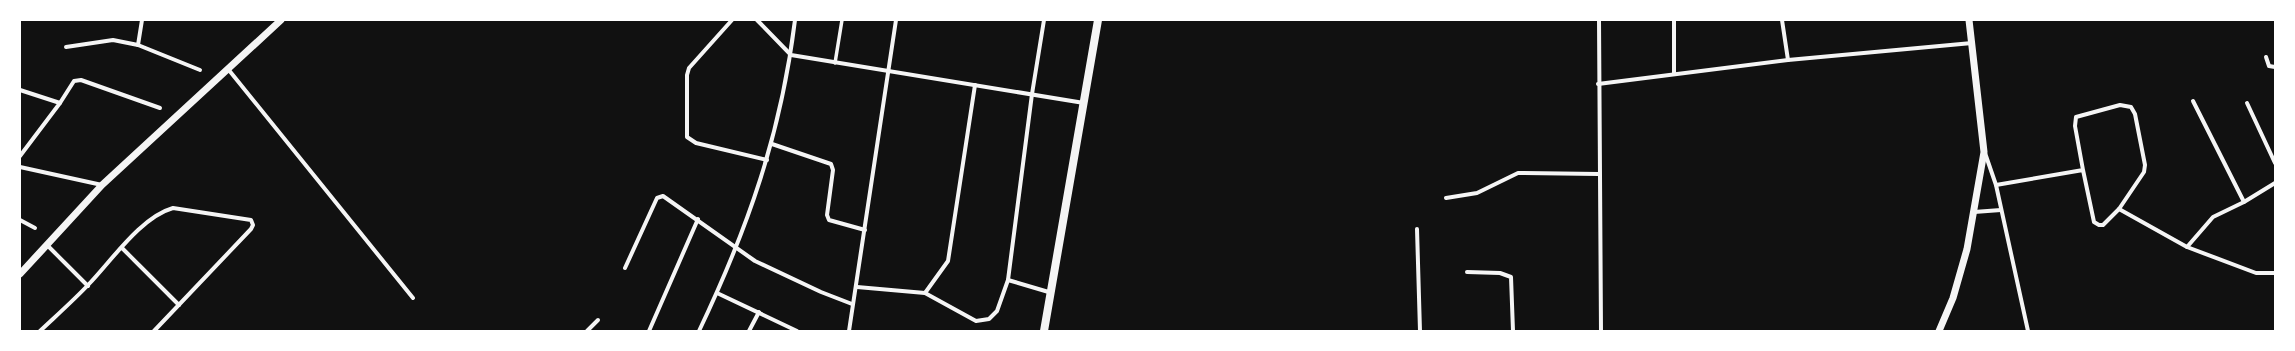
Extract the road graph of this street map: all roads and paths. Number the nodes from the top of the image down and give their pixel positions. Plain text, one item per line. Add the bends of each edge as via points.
1 (142, 20) edge
2 (281, 20) edge
3 (732, 20) edge
4 (757, 20) edge
5 (795, 20) edge
6 (842, 20) edge
7 (896, 20) edge
8 (1044, 20) edge
9 (1098, 20) edge
10 (1599, 20) edge
11 (1674, 20) edge
12 (1782, 20) edge
13 (1969, 20) edge
14 (1972, 43) junction
15 (138, 45) junction
16 (66, 47) dead end
17 (791, 55) junction
18 (2266, 58) dead end
19 (1788, 60) junction
20 (835, 63) junction
21 (2275, 67) edge
22 (227, 68) junction
23 (200, 70) dead end
24 (889, 70) junction
25 (1674, 74) junction
26 (1598, 84) junction
27 (975, 85) junction
28 (20, 90) edge
29 (1032, 94) junction
30 (2193, 101) dead end
31 (60, 103) junction
32 (1084, 103) junction
33 (2247, 103) dead end
34 (160, 108) dead end
35 (772, 144) junction
36 (1984, 152) junction
37 (20, 156) edge
38 (767, 160) junction
39 (2275, 163) edge
40 (20, 167) edge
41 (2083, 170) junction
42 (1600, 174) junction
43 (2275, 183) edge
44 (102, 185) junction
45 (1996, 185) junction
46 (1446, 198) dead end
47 (2244, 202) junction
48 (2119, 209) junction
49 (2001, 210) junction
50 (1974, 212) junction
51 (698, 219) junction
52 (20, 220) edge
53 (35, 228) dead end
54 (865, 230) junction
55 (1417, 230) dead end
56 (47, 245) junction
57 (2187, 247) junction
58 (122, 248) junction
59 (737, 248) junction
60 (625, 268) dead end
61 (1467, 272) dead end
62 (2275, 273) edge
63 (20, 274) edge
64 (1008, 280) junction
65 (88, 286) junction
66 (857, 287) junction
67 (1052, 293) junction
68 (717, 294) junction
69 (925, 294) junction
70 (413, 298) dead end
71 (852, 304) junction
72 (179, 305) junction
73 (759, 312) junction
74 (598, 320) dead end
75 (40, 331) edge
76 (154, 331) edge
77 (587, 331) edge
78 (648, 331) edge
79 (699, 331) edge
80 (749, 331) edge
81 (795, 331) edge
82 (849, 331) edge
83 (1044, 331) edge
84 (1420, 331) edge
85 (1513, 331) edge
86 (1601, 331) edge
87 (1939, 331) edge
88 (2028, 331) edge

1 - 15 street
2 - 22 street
3 - 38 street via 689,68 687,137 696,143
4 - 17 street
5 - 17 street
6 - 20 street
7 - 24 street
8 - 29 street
9 - 32 main road
10 - 26 street
11 - 25 street
12 - 19 street
13 - 14 street
14 - 19 street
14 - 36 street
15 - 16 street via 113,40
15 - 23 street
17 - 20 street
17 - 35 street
18 - 21 street via 2269,66
19 - 25 street
20 - 24 street
22 - 44 street
22 - 70 street
24 - 27 street
24 - 54 street
25 - 26 street
26 - 42 street
27 - 29 street
27 - 69 street via 948,261
28 - 31 street
29 - 32 street
29 - 64 street
30 - 47 street
31 - 34 street via 74,81 81,80
31 - 37 street
32 - 67 main road
33 - 39 street
35 - 38 street
35 - 54 street via 831,164 834,170 827,216 829,220
36 - 45 street
36 - 50 street
38 - 59 street
40 - 44 street
41 - 45 street
41 - 48 street via 2094,222 2104,225
41 - 48 street via 2075,126 2076,117 2120,105 2131,107 2135,114 2145,165 2139,181
42 - 46 street via 1518,174 1477,193
42 - 86 street
43 - 47 street
44 - 56 street
45 - 49 street
47 - 57 street via 2213,217
48 - 57 street
49 - 50 street
49 - 88 street
50 - 87 street via 1960,278
51 - 59 street
51 - 60 street via 667,198 657,198
51 - 78 street
52 - 53 street
54 - 66 street
55 - 84 street
56 - 63 street
56 - 65 street
57 - 62 street via 2256,274
58 - 65 street
58 - 72 street
58 - 72 street via 148,221 173,208 251,220 251,229
59 - 68 street
59 - 71 street via 755,261
61 - 85 street via 1504,273 1511,277
64 - 67 street
64 - 69 street via 997,311 989,319 976,321
65 - 75 street
66 - 69 street
66 - 71 street
67 - 83 main road
68 - 73 street
68 - 79 street
71 - 82 street
72 - 76 street
73 - 80 street
73 - 81 street
74 - 77 street

